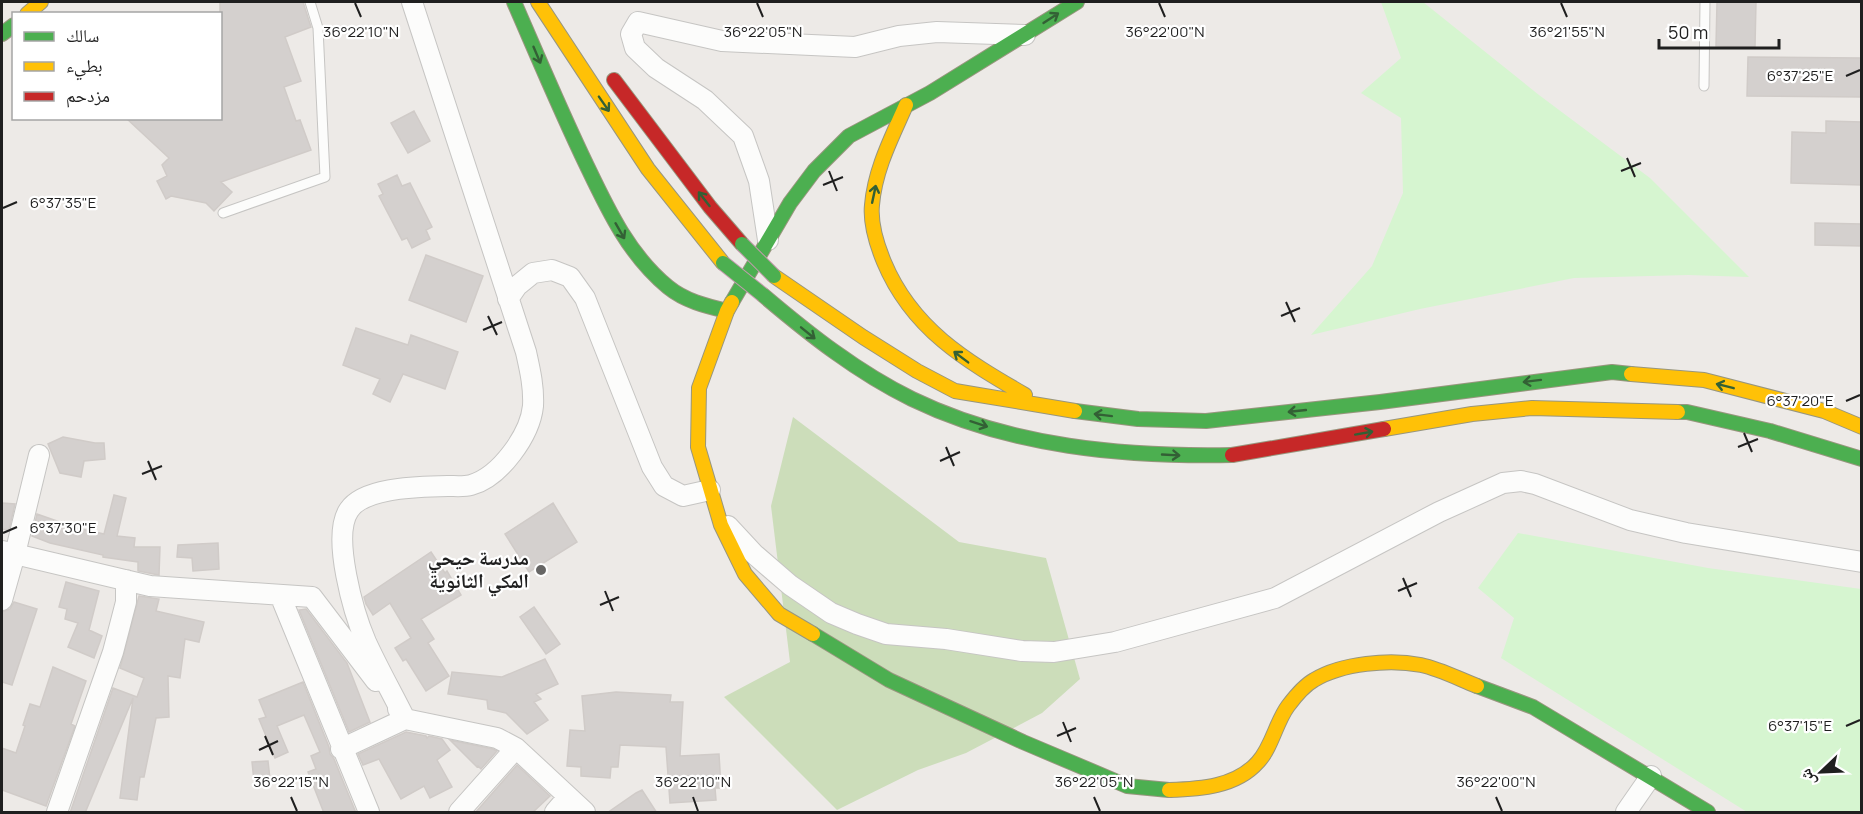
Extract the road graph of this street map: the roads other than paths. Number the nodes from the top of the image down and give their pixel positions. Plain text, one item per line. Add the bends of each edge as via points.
1 (41, 2) edge
2 (310, 2) edge
3 (412, 2) edge
4 (514, 2) edge
5 (538, 2) edge
6 (1077, 2) edge
7 (1705, 2) edge
8 (29, 12) edge
9 (1025, 35) junction
10 (605, 67) dead end
11 (1704, 86) dead end
12 (906, 105) junction
13 (223, 213) dead end
14 (768, 240) junction
15 (508, 299) junction
16 (727, 311) junction
17 (1048, 408) junction
18 (1862, 428) edge
19 (39, 455) dead end
20 (1862, 459) edge
21 (710, 489) junction
22 (718, 515) junction
23 (8, 552) edge
24 (1862, 562) edge
25 (126, 580) junction
26 (280, 595) junction
27 (2, 600) edge
28 (405, 719) junction
29 (516, 748) junction
30 (341, 749) junction
31 (1651, 776) junction
32 (568, 797) junction
33 (57, 813) edge
34 (369, 813) edge
35 (459, 813) edge
36 (555, 813) edge
37 (585, 813) edge
38 (1626, 813) edge
39 (1708, 813) edge

1 - 8 main road
2 - 13 lane via 318,28 325,177
3 - 15 street
4 -> 16 main road via 572,136 627,242 670,289 699,305
5 -> 20 main road, bridge via 658,181 723,263 814,338 868,375 953,416 1053,444 1179,456 1238,455 1472,414 1532,408 1688,412 1770,431
9 -> 6 main road
7 - 11 lane
9 - 12 main road
9 - 14 street via 937,32 855,47 722,41 638,22 631,34 635,48 656,69 705,100 743,136 759,181
17 -> 10 main road, bridge via 956,391 863,337 774,276 684,174
12 - 14 main road via 849,136 814,171
17 -> 12 main road via 965,360 926,328 906,305 886,269 873,232 871,201 880,166
14 - 16 main road
15 - 21 street via 533,273 552,270 570,278 585,298 652,467 664,486 683,496
15 - 28 street via 533,381 533,408 522,438 508,459 491,475 470,486 391,489 366,497 350,509 342,528 345,567 365,640
16 - 21 main road via 699,388 698,447
18 -> 17 main road via 1824,411 1704,381 1612,372 1206,421 1138,419
19 - 23 street
21 - 22 main road
22 - 24 street via 754,554 831,613 886,634 1022,651 1054,652 1116,642 1275,598 1439,512 1503,483 1521,481 1630,520
22 - 31 main road via 745,574 779,614 889,680 1127,786 1169,790 1224,784 1259,762 1288,706 1313,680 1344,668 1384,662 1422,665 1533,707
23 - 25 street
23 - 27 street
25 - 26 street via 150,586
25 - 33 street via 126,602 113,652
26 - 28 street via 312,597
26 - 30 street
28 - 29 street via 497,738
28 - 30 street
29 - 32 street
29 - 35 street
30 - 34 street
31 - 38 street
31 - 39 main road
32 - 36 street
32 - 37 street

